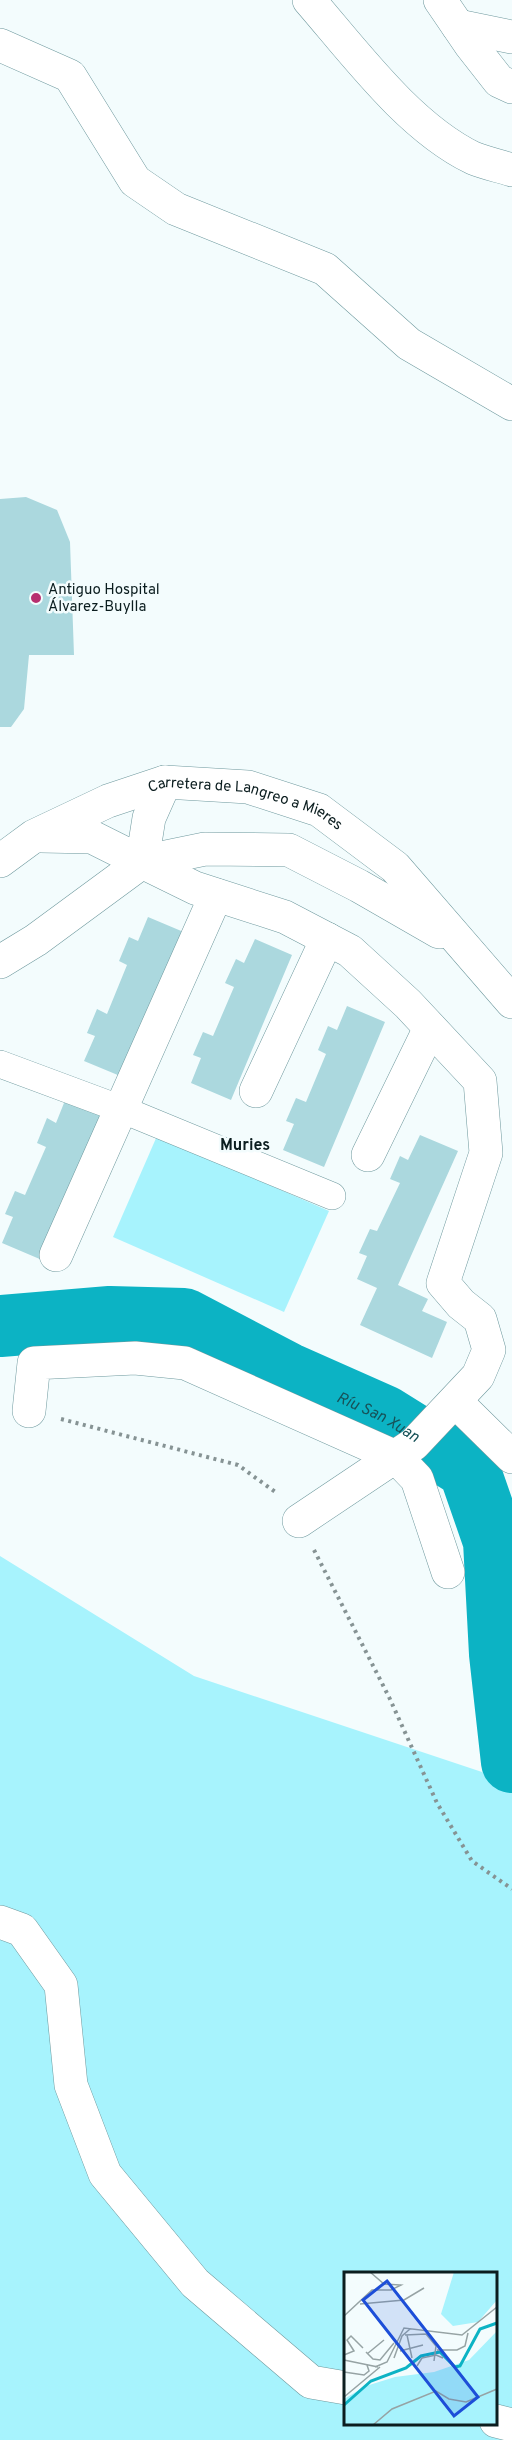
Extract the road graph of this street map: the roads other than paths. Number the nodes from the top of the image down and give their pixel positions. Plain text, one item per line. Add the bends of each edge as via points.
1 (309, 0) edge
2 (440, 0) edge
3 (458, 26) junction
4 (512, 37) edge
5 (0, 45) edge
6 (512, 87) edge
7 (512, 170) edge
8 (512, 404) edge
9 (165, 782) junction
10 (34, 836) junction
11 (0, 861) edge
12 (142, 862) junction
13 (216, 895) junction
14 (327, 939) junction
15 (459, 943) junction
16 (0, 962) edge
17 (512, 1002) edge
18 (430, 1028) junction
19 (0, 1064) edge
20 (256, 1090) dead end
21 (121, 1109) junction
22 (368, 1155) dead end
23 (332, 1196) dead end
24 (56, 1255) dead end
25 (448, 1410) junction
26 (29, 1411) road end
27 (405, 1450) junction
28 (512, 1457) edge
29 (299, 1521) road end
30 (448, 1572) dead end
31 (0, 1922) edge
32 (344, 2388) edge
33 (497, 2421) edge
34 (512, 2425) edge

1 - 7 street via 427,129 473,158
2 - 3 street
3 - 4 street
3 - 6 street via 499,81
5 - 8 street via 70,76 135,181 176,209 325,269 409,344
9 - 10 street, Carretera de Langreo a Mieres via 108,801
9 - 12 street via 149,818
9 - 15 street, Carretera de Langreo a Mieres via 248,787 319,810 395,867
10 - 11 street, Carretera de Langreo a Mieres
10 - 12 street via 92,837
12 - 13 street
12 - 15 street, Carretera de Langreo a Mieres via 205,849 289,850
12 - 16 street, Carretera de Langreo a Mieres
13 - 14 street via 285,917
13 - 21 street
14 - 18 street via 350,951
14 - 20 street
15 - 17 street, Carretera de Langreo a Mieres
18 - 22 street
18 - 25 street via 480,1081 486,1153 443,1283 480,1319 489,1350 478,1376
19 - 21 street
21 - 23 street
21 - 24 street
25 - 27 street
25 - 28 street
26 - 27 street via 34,1363 135,1358 184,1364
27 - 29 street
27 - 30 street
31 - 32 street via 22,1930 61,1985 71,2085 105,2174 195,2283 311,2382
33 - 34 street

